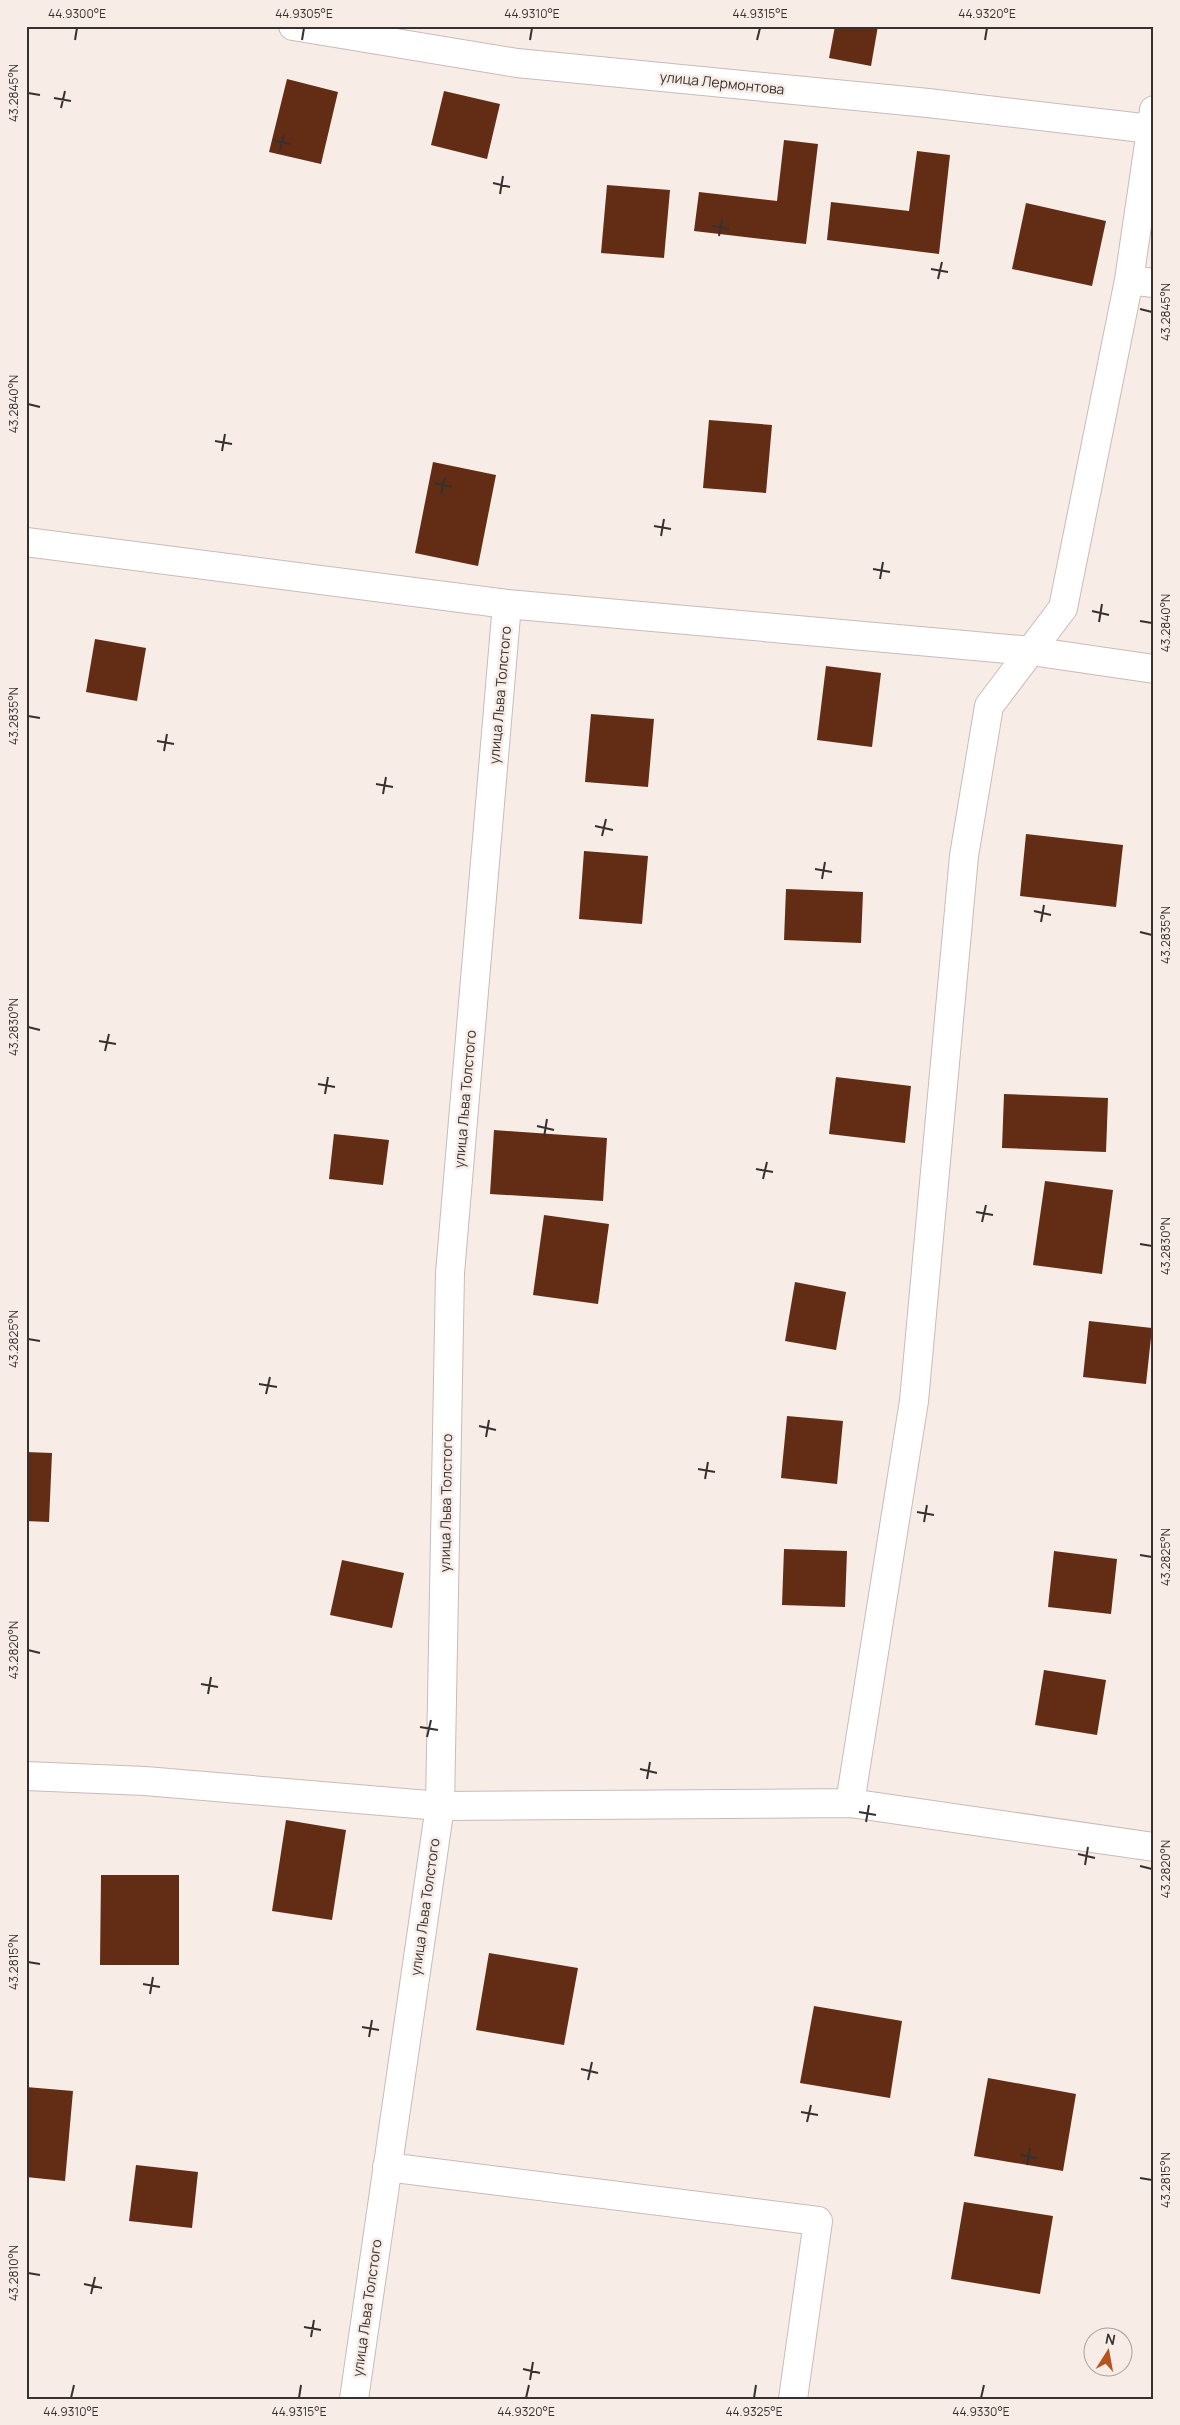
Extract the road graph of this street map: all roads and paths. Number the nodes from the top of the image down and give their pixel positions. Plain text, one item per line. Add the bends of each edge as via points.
1 (294, 26) edge
2 (1152, 120) edge
3 (1141, 281) edge
4 (27, 543) edge
5 (507, 604) junction
6 (1031, 651) junction
7 (1154, 669) edge
8 (26, 1776) edge
9 (850, 1803) junction
10 (440, 1806) junction
11 (1154, 1847) edge
12 (387, 2167) junction
13 (354, 2399) edge
14 (793, 2399) edge

1 - 2 street, улица Лермонтова via 517,64 928,104
2 - 3 street
3 - 6 street via 1063,608
4 - 5 street
5 - 6 street
5 - 10 street, улица Льва Толстого via 450,1273
6 - 7 street
6 - 9 street via 989,706 964,856 914,1401
8 - 10 street via 145,1781
9 - 10 street
9 - 11 street
10 - 12 street, улица Льва Толстого
12 - 13 street, улица Льва Толстого
12 - 14 street via 818,2221

